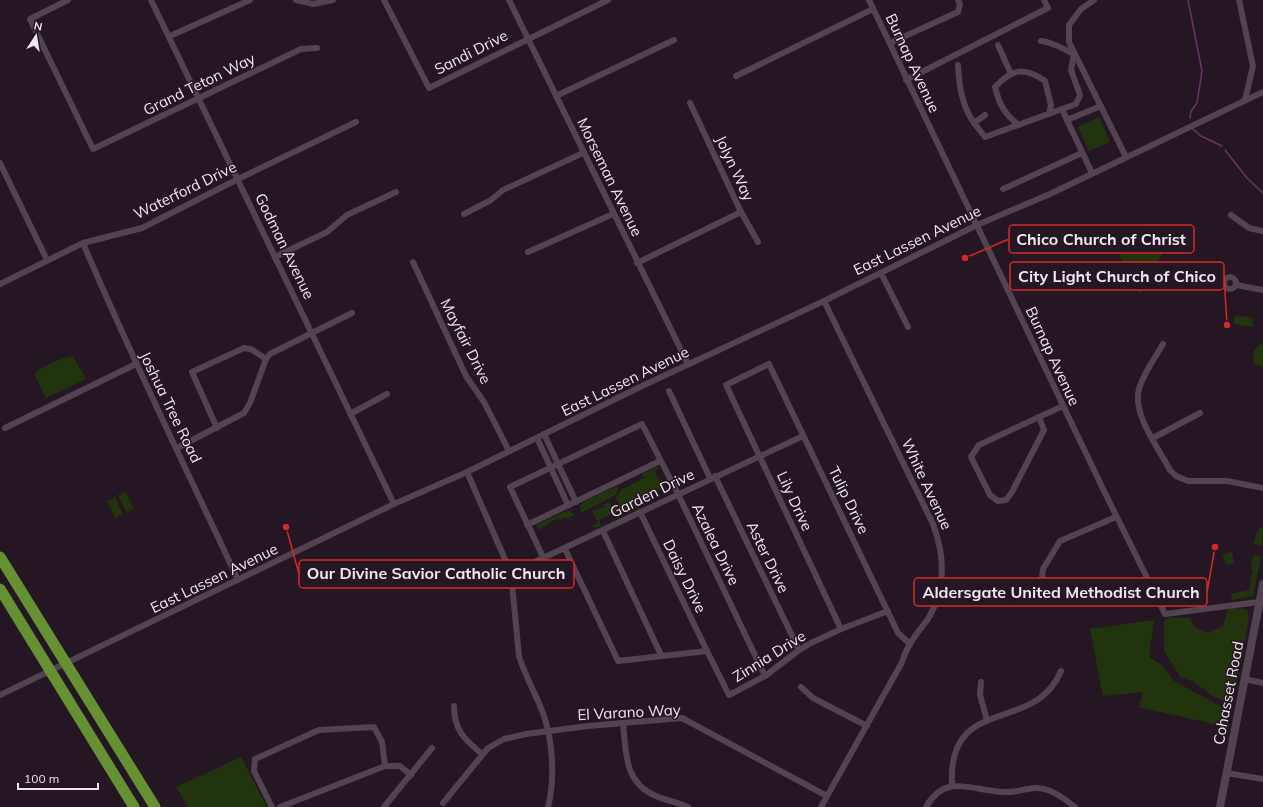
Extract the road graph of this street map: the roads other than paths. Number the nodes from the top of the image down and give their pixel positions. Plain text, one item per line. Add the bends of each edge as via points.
1 (68, 0) edge
2 (151, 0) edge
3 (250, 0) edge
4 (296, 0) edge
5 (333, 0) edge
6 (384, 0) edge
7 (509, 0) edge
8 (608, 0) edge
9 (869, 0) edge
10 (958, 0) edge
11 (1044, 0) edge
12 (1094, 0) edge
13 (1239, 0) edge
14 (873, 9) junction
15 (170, 36) junction
16 (528, 38) junction
17 (674, 40) dead end
18 (1041, 41) dead end
19 (890, 43) junction
20 (998, 45) dead end
21 (317, 48) dead end
22 (1074, 53) junction
23 (958, 65) dead end
24 (1011, 74) junction
25 (736, 76) dead end
26 (906, 80) junction
27 (1263, 92) edge
28 (556, 96) junction
29 (198, 99) junction
30 (1245, 100) junction
31 (690, 104) dead end
32 (1101, 106) junction
33 (1062, 109) junction
34 (1049, 114) junction
35 (985, 115) dead end
36 (1067, 120) junction
37 (356, 122) dead end
38 (974, 123) junction
39 (1019, 125) junction
40 (583, 153) junction
41 (1082, 153) junction
42 (1126, 157) junction
43 (0, 163) edge
44 (1092, 173) junction
45 (238, 179) junction
46 (1003, 189) dead end
47 (396, 192) dead end
48 (741, 212) junction
49 (464, 214) dead end
50 (613, 214) junction
51 (1231, 215) dead end
52 (977, 225) junction
53 (1263, 231) edge
54 (758, 242) dead end
55 (83, 244) junction
56 (528, 252) dead end
57 (275, 257) junction
58 (46, 260) junction
59 (413, 262) dead end
60 (637, 262) junction
61 (882, 272) junction
62 (0, 284) edge
63 (1239, 286) dead end
64 (1263, 290) edge
65 (824, 301) junction
66 (352, 313) dead end
67 (908, 328) dead end
68 (312, 332) junction
69 (1163, 344) dead end
70 (266, 359) junction
71 (136, 364) junction
72 (688, 364) junction
73 (769, 364) joint
74 (669, 391) dead end
75 (387, 394) dead end
76 (1063, 406) junction
77 (1200, 413) dead end
78 (350, 414) junction
79 (1038, 417) junction
80 (5, 428) dead end
81 (217, 428) junction
82 (544, 434) junction
83 (803, 436) junction
84 (537, 438) junction
85 (1153, 438) junction
86 (177, 448) junction
87 (509, 452) junction
88 (760, 456) junction
89 (660, 461) junction
90 (558, 464) junction
91 (551, 468) junction
92 (467, 472) junction
93 (713, 477) junction
94 (1263, 488) edge
95 (678, 494) junction
96 (576, 502) junction
97 (394, 504) junction
98 (568, 505) junction
99 (640, 512) junction
100 (1116, 517) junction
101 (527, 526) junction
102 (603, 531) junction
103 (564, 549) junction
104 (0, 557) edge
105 (544, 559) junction
106 (511, 573) junction
107 (238, 580) junction
108 (1263, 584) edge
109 (0, 589) edge
110 (1259, 602) junction
111 (1012, 604) dead end
112 (888, 611) junction
113 (841, 629) junction
114 (910, 644) junction
115 (799, 650) junction
116 (707, 651) junction
117 (661, 655) junction
118 (1061, 672) dead end
119 (765, 676) junction
120 (1245, 680) junction
121 (981, 682) dead end
122 (1263, 683) edge
123 (802, 687) dead end
124 (0, 695) edge
125 (454, 706) dead end
126 (987, 720) junction
127 (622, 723) junction
128 (867, 726) junction
129 (547, 732) junction
130 (432, 748) dead end
131 (482, 754) junction
132 (385, 766) junction
133 (1226, 773) junction
134 (411, 775) junction
135 (1263, 779) edge
136 (952, 785) junction
137 (827, 796) junction
138 (442, 803) dead end
139 (134, 807) edge
140 (155, 807) edge
141 (272, 807) edge
142 (280, 807) edge
143 (384, 807) edge
144 (548, 807) edge
145 (688, 807) edge
146 (821, 807) edge
147 (926, 807) edge
148 (1075, 807) edge
149 (1220, 807) edge

1 - 29 street, Grand Teton Way via 30,18 93,148
2 - 15 street, Godman Avenue
3 - 15 street
4 - 5 street via 314,4
6 - 16 street, Sandi Drive via 429,88
7 - 16 street, Morseman Avenue
8 - 16 street
9 - 14 street, Burnap Avenue
10 - 19 street via 958,12
11 - 26 street via 1048,8
12 - 22 street via 1078,11 1069,25 1068,36
13 - 30 street via 1253,66
14 - 19 street, Burnap Avenue
14 - 25 street
15 - 29 street, Godman Avenue
16 - 28 street, Morseman Avenue
17 - 28 street
18 - 22 street
19 - 26 street, Burnap Avenue
20 - 24 street
21 - 29 street, Grand Teton Way via 301,49
22 - 32 street
22 - 33 street via 1071,70 1080,95 1076,104
23 - 38 street via 962,98
24 - 34 street via 1034,73 1045,81 1051,105
24 - 39 street via 995,87 999,103 1009,118
26 - 52 street, Burnap Avenue
27 - 30 street, East Lassen Avenue
28 - 40 street, Morseman Avenue
29 - 45 street, Godman Avenue
30 - 42 street, East Lassen Avenue
31 - 48 street, Jolyn Way
32 - 36 street
32 - 42 street
33 - 34 street
33 - 36 street
34 - 39 street
35 - 38 street
36 - 41 street
37 - 45 street, Waterford Drive
38 - 39 street via 985,137
40 - 49 street via 503,190 491,200
40 - 50 street, Morseman Avenue
41 - 44 street
41 - 46 street
42 - 44 street, East Lassen Avenue
43 - 58 street
44 - 52 street, East Lassen Avenue
45 - 55 street, Waterford Drive via 142,228
45 - 57 street, Godman Avenue
47 - 57 street via 347,215 327,232
48 - 54 street, Jolyn Way
48 - 60 street
50 - 56 street
50 - 60 street, Morseman Avenue
51 - 53 street via 1249,228
52 - 61 street, East Lassen Avenue
52 - 76 street, Burnap Avenue
55 - 58 street, Waterford Drive
55 - 71 street, Joshua Tree Road
57 - 68 street, Godman Avenue
58 - 62 street, Waterford Drive
59 - 87 street, Mayfair Drive via 466,376 484,402
60 - 72 street, Morseman Avenue
61 - 65 street, East Lassen Avenue
61 - 67 street
63 - 64 street
65 - 72 street, East Lassen Avenue
65 - 114 street, White Avenue via 933,524 940,544 943,559 941,584 932,612
66 - 68 street
68 - 70 street via 270,354
68 - 78 street, Godman Avenue
69 - 85 street via 1143,379 1137,400 1142,418
70 - 81 street via 244,413
70 - 81 street via 251,349 244,348 192,372
71 - 80 street
71 - 86 street, Joshua Tree Road
72 - 82 street, East Lassen Avenue
73 - 83 street, Tulip Drive
73 - 88 street, Lily Drive via 726,385
74 - 93 street, Aster Drive
75 - 78 street
76 - 79 street
76 - 100 street, Burnap Avenue
77 - 85 street
78 - 97 street, Godman Avenue
79 - 79 street via 979,445 971,456 990,495 998,501 1006,500 1012,492 1044,430
81 - 86 street
82 - 84 street, East Lassen Avenue
82 - 90 street
83 - 88 street, Garden Drive
83 - 112 street, Tulip Drive
84 - 87 street, East Lassen Avenue
84 - 91 street
85 - 94 street via 1170,470 1181,479 1227,481
86 - 107 street, Joshua Tree Road
87 - 92 street, East Lassen Avenue
88 - 93 street, Garden Drive
88 - 113 street, Lily Drive
89 - 90 street, Azalea Drive via 642,424
89 - 95 street, Azalea Drive
89 - 96 street
90 - 91 street
90 - 96 street
91 - 98 street
91 - 101 street via 510,487
92 - 97 street, East Lassen Avenue
92 - 106 street
93 - 95 street, Garden Drive
93 - 115 street, Aster Drive
95 - 99 street, Garden Drive
95 - 119 street, Azalea Drive
96 - 98 street
97 - 107 street, East Lassen Avenue
98 - 101 street
99 - 102 street, Garden Drive
99 - 116 street, Daisy Drive
100 - 110 street, Burnap Avenue via 1165,614
100 - 111 street via 1060,541 1043,570 1040,598
101 - 105 street
102 - 103 street, Garden Drive
102 - 117 street
103 - 105 street, Garden Drive
103 - 117 street via 618,661
104 - 140 highway
105 - 106 street, Garden Drive
106 - 129 street via 519,656 522,669 544,716
107 - 124 street, East Lassen Avenue
108 - 110 street, Cohasset Road
109 - 139 highway
110 - 120 street, Cohasset Road
112 - 113 street, Zinnia Drive
112 - 114 street, Tulip Drive via 898,633
113 - 115 street, Zinnia Drive
114 - 128 street, White Avenue
115 - 119 street, Zinnia Drive
116 - 117 street
116 - 119 street, Zinnia Drive via 729,695
118 - 126 street via 1057,681 1043,697 1016,711
120 - 122 street
120 - 133 street, Cohasset Road
121 - 126 street via 980,695
123 - 128 street via 813,698
125 - 131 street via 457,728
126 - 136 street via 970,730 958,746 952,764
127 - 129 street, El Varano Way
127 - 137 street, El Varano Way via 682,718
127 - 145 street via 628,768 639,786 656,796
128 - 137 street, White Avenue
129 - 131 street, El Varano Way via 504,739
129 - 144 street via 552,785
130 - 134 street
131 - 138 street, El Varano Way
132 - 134 street via 400,766
132 - 141 street via 382,742 374,727 319,730 255,760 254,770
132 - 142 street
133 - 135 street
133 - 149 street, Cohasset Road
134 - 143 street
136 - 147 street via 937,794
136 - 148 street via 1005,792 1039,788 1054,792
137 - 146 street, White Avenue

